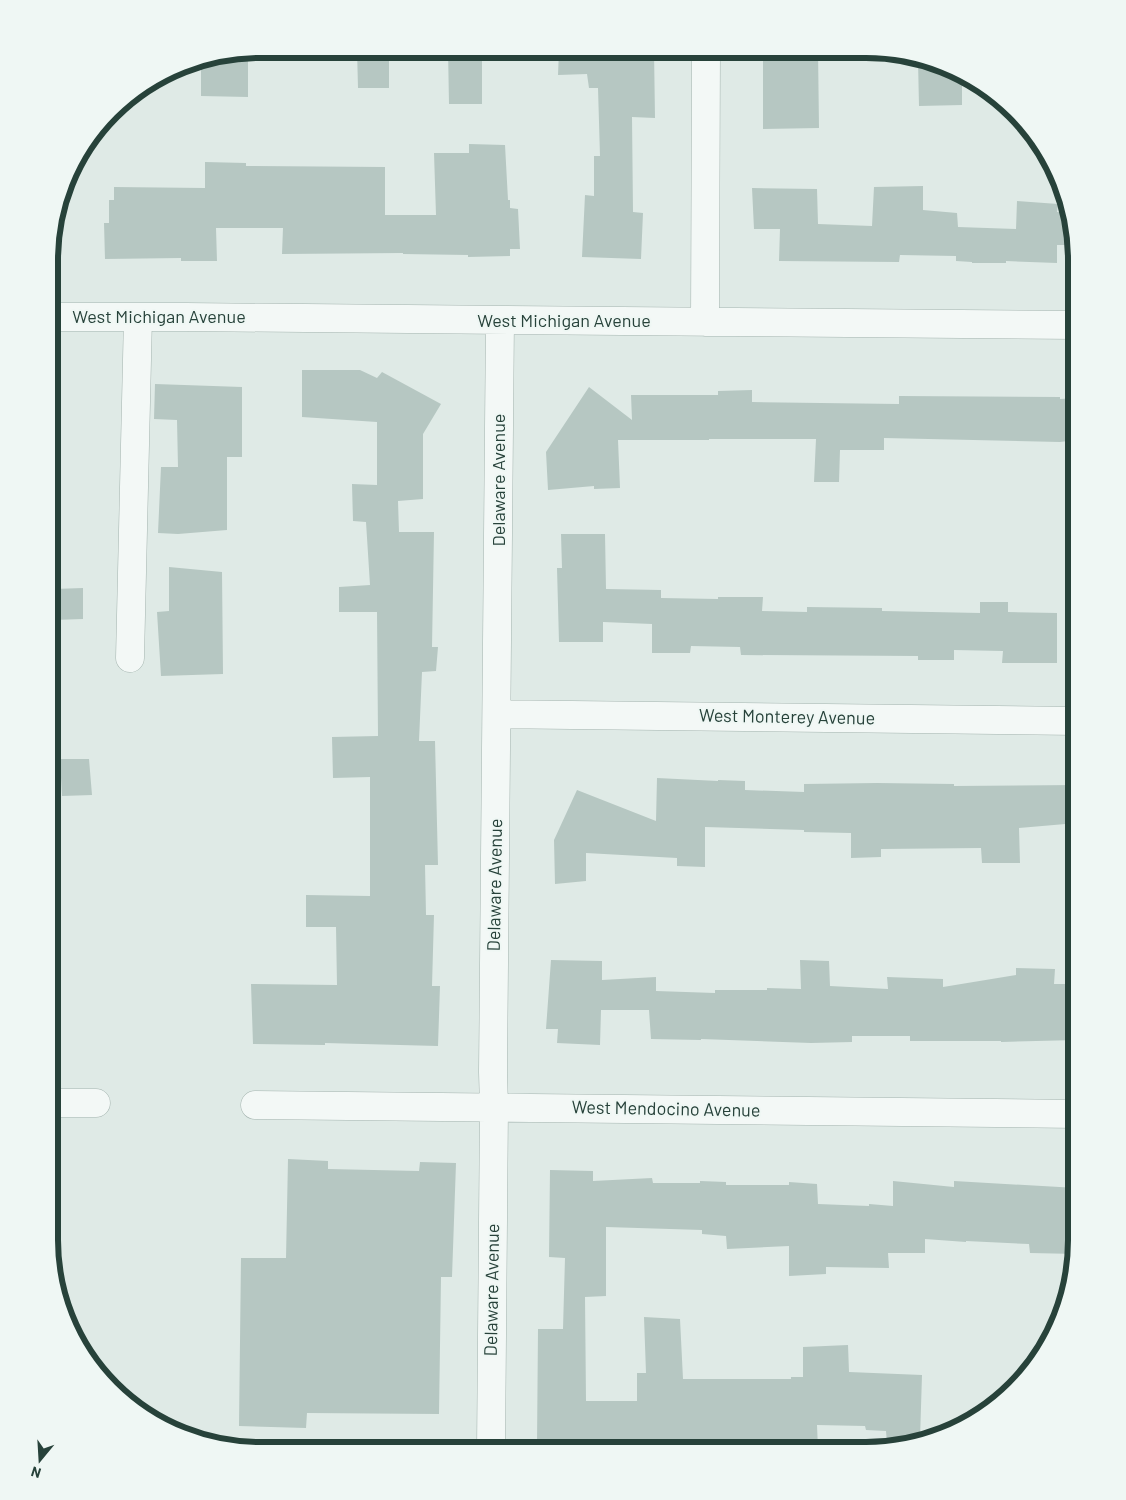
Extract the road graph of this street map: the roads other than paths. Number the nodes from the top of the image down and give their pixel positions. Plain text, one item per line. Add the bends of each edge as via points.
1 (706, 58) edge
2 (58, 317) edge
3 (138, 317) junction
4 (500, 320) junction
5 (705, 322) junction
6 (1068, 325) edge
7 (130, 658) dead end
8 (497, 714) junction
9 (1068, 720) edge
10 (58, 1103) edge
11 (96, 1103) dead end
12 (255, 1105) dead end
13 (494, 1107) junction
14 (1068, 1114) edge
15 (491, 1442) edge

1 - 5 street
2 - 3 street, West Michigan Avenue
3 - 4 street, West Michigan Avenue
3 - 7 street
4 - 5 street, West Michigan Avenue
4 - 8 street, Delaware Avenue
5 - 6 street, West Michigan Avenue
8 - 9 street, West Monterey Avenue
8 - 13 street, Delaware Avenue
10 - 11 street
12 - 13 street, West Mendocino Avenue
13 - 14 street, West Mendocino Avenue
13 - 15 street, Delaware Avenue

